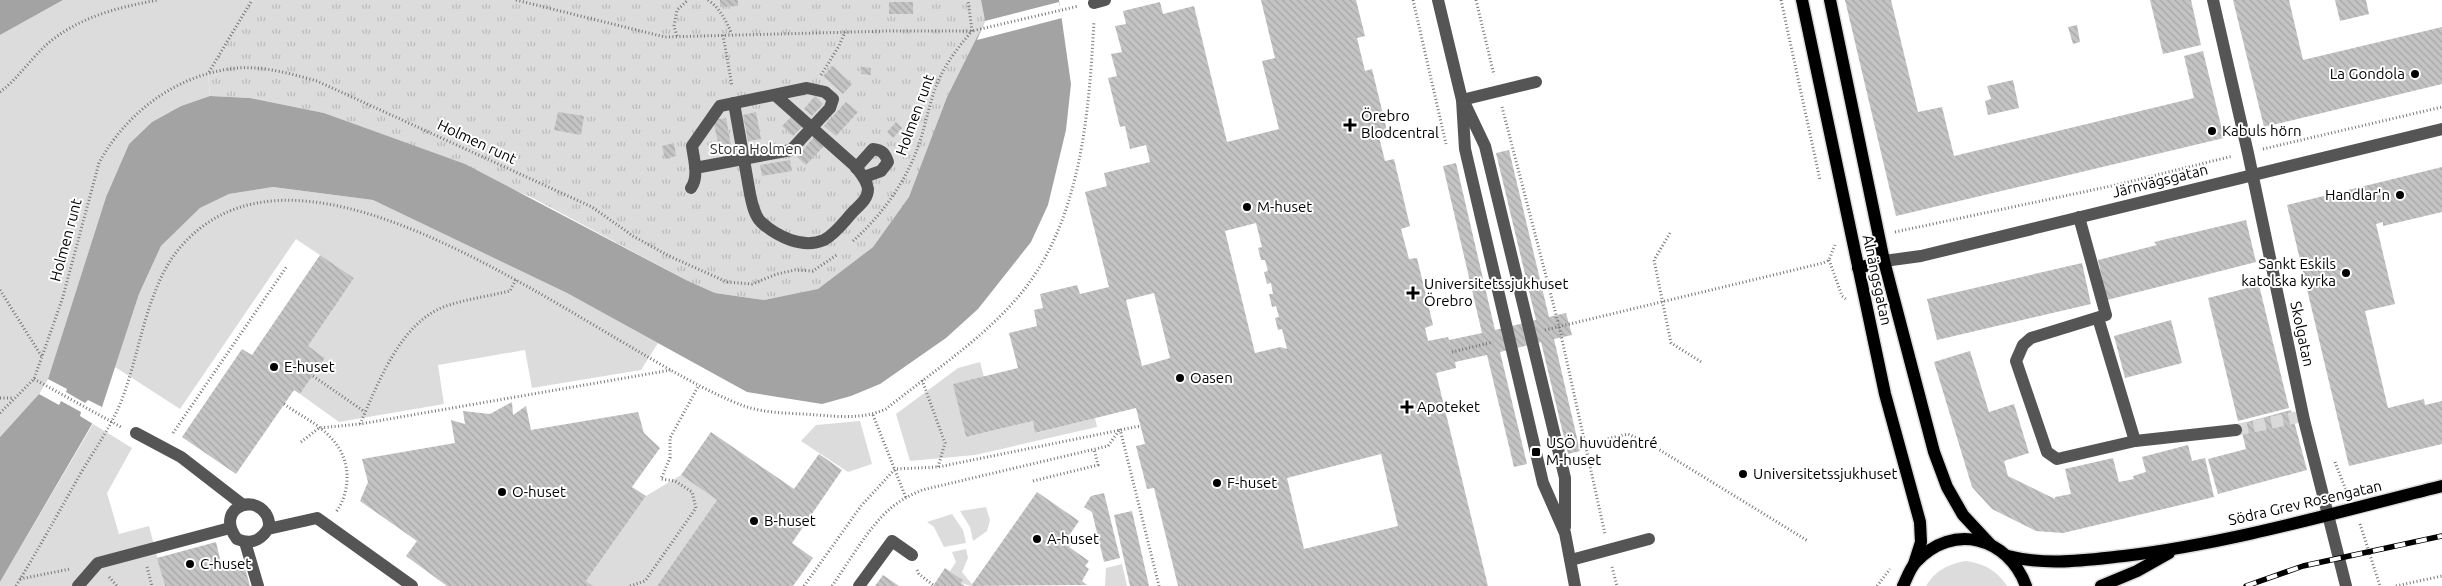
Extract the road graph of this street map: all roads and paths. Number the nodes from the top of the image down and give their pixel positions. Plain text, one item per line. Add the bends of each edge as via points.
1 (158, 0) edge
2 (252, 0) edge
3 (516, 0) edge
4 (688, 0) edge
5 (708, 0) edge
6 (968, 0) edge
7 (1438, 0) edge
8 (1476, 0) edge
9 (1781, 0) edge
10 (1802, 0) edge
11 (1830, 0) edge
12 (2213, 0) edge
13 (712, 1) edge
14 (1100, 1) edge
15 (1060, 11) dead end
16 (972, 31) junction
17 (845, 32) junction
18 (732, 34) junction
19 (723, 35) junction
20 (677, 36) junction
21 (208, 72) junction
22 (1536, 82) dead end
23 (811, 89) junction
24 (1498, 91) junction
25 (0, 92) edge
26 (775, 95) junction
27 (1462, 100) junction
28 (734, 103) junction
29 (2442, 107) edge
30 (812, 129) junction
31 (2442, 129) edge
32 (2263, 149) dead end
33 (2235, 156) dead end
34 (743, 160) junction
35 (695, 168) junction
36 (2251, 175) junction
37 (1821, 183) dead end
38 (691, 188) dead end
39 (2079, 217) junction
40 (1670, 233) dead end
41 (1879, 234) junction
42 (1833, 236) dead end
43 (852, 242) dead end
44 (1835, 245) dead end
45 (845, 248) dead end
46 (1832, 254) dead end
47 (1884, 261) junction
48 (287, 266) dead end
49 (1858, 268) junction
50 (516, 279) junction
51 (0, 290) edge
52 (1662, 302) junction
53 (2098, 318) junction
54 (1559, 326) junction
55 (42, 358) junction
56 (1703, 363) dead end
57 (671, 370) junction
58 (313, 376) dead end
59 (34, 379) junction
60 (922, 380) junction
61 (699, 385) junction
62 (0, 398) edge
63 (16, 398) junction
64 (284, 404) dead end
65 (366, 412) junction
66 (0, 413) edge
67 (873, 415) junction
68 (110, 422) junction
69 (360, 424) junction
70 (1140, 426) dead end
71 (319, 428) junction
72 (1120, 429) junction
73 (2236, 430) tunnel mouth
74 (136, 433) dead end
75 (2135, 441) junction
76 (301, 442) dead end
77 (1584, 444) junction
78 (163, 447) junction
79 (1094, 449) junction
80 (2332, 454) dead end
81 (938, 467) junction
82 (895, 469) junction
83 (1033, 481) dead end
84 (2442, 486) edge
85 (906, 498) junction
86 (243, 505) junction
87 (2354, 508) junction
88 (2330, 515) junction
89 (328, 525) junction
90 (230, 528) junction
91 (268, 530) junction
92 (1565, 534) junction
93 (1649, 539) dead end
94 (1808, 540) dead end
95 (245, 542) junction
96 (1990, 544) junction
97 (1608, 550) junction
98 (2175, 550) junction
99 (912, 555) dead end
100 (2008, 556) junction
101 (1571, 560) junction
102 (98, 563) junction
103 (1914, 564) junction
104 (2442, 576) edge
105 (20, 579) junction
106 (16, 586) edge
107 (78, 586) edge
108 (258, 586) edge
109 (412, 586) edge
110 (630, 586) edge
111 (804, 586) edge
112 (832, 586) edge
113 (859, 586) edge
114 (1159, 586) edge
115 (1575, 586) edge
116 (1617, 586) edge
117 (1903, 586) edge
118 (2026, 586) edge
119 (2101, 586) edge
120 (2346, 586) edge
121 (2380, 586) edge
122 (2396, 586) edge

1 - 25 path via 117,8 86,20 52,41
2 - 21 path
3 - 20 path via 665,36
4 - 20 path via 677,10 674,26
5 - 13 path
6 - 16 path
7 - 27 street
8 - 24 path
9 - 37 path
10 - 49 main road, Alnängsgatan
11 - 41 main road, Alnängsgatan
12 - 36 street, Skolgatan
13 - 18 path
14 - 60 path via 1090,96 1077,168 1051,242 1028,284 1003,312
15 - 16 path
16 - 17 path
16 - 43 path, Holmen runt via 940,76 919,145 898,188 882,213
17 - 18 path
17 - 23 path
18 - 19 path
19 - 20 path
19 - 28 path
21 - 45 path, Holmen runt via 240,68 290,73 317,81 592,207 633,236 727,282 752,284 795,270 813,271
21 - 55 path, Holmen runt via 178,84 143,108 107,147 99,163 62,300
22 - 24 street
23 - 26 street
23 - 30 street via 825,92 833,99 830,108
24 - 27 street
24 - 54 path
26 - 28 street
26 - 30 street
27 - 92 street via 1465,149 1542,476
27 - 92 street via 1485,146 1565,478
28 - 34 street
28 - 35 street via 720,106 692,146
29 - 32 path
30 - 34 street via 791,150
30 - 34 street via 860,172 868,188 866,198 836,232 825,239 813,243 790,241 760,221 754,209
31 - 36 street, Järnvägsgatan
33 - 41 path via 2116,185
34 - 35 street
35 - 38 street via 695,183
36 - 39 street, Järnvägsgatan
36 - 88 street, Skolgatan via 2304,420
39 - 47 street, Järnvägsgatan via 1921,256
39 - 53 street via 2106,315
40 - 52 path via 1654,260
41 - 47 main road, Alnängsgatan
42 - 44 path
46 - 52 path via 1823,264
47 - 49 main road
47 - 96 main road, Alnängsgatan via 1937,461 1963,515
48 - 78 path
49 - 103 main road, Alnängsgatan via 1885,394 1920,522 1921,542
50 - 57 path
50 - 65 path via 510,291 444,306 404,338
50 - 68 path via 433,237 359,212 296,200 256,201 200,228 174,255 158,287 125,389
51 - 55 path
52 - 54 path
52 - 56 path via 1671,343
53 - 75 street
53 - 75 street via 2031,338 2023,345 2016,361 2046,452 2056,459
54 - 77 path
55 - 59 path, Holmen runt
57 - 61 path
57 - 69 path
58 - 65 path
59 - 63 path, Holmen runt
59 - 68 path
60 - 67 path via 886,409
60 - 81 path via 945,443
61 - 67 path via 748,407 770,412 852,418
61 - 110 path via 670,438 670,458 662,479 675,481 692,492 696,508 645,581
62 - 63 path
63 - 66 path, Holmen runt
64 - 71 path
65 - 69 path
67 - 82 path
68 - 105 path
69 - 71 path
70 - 72 path
71 - 76 path
71 - 89 path via 342,452 347,470 347,488 341,506
72 - 79 path via 1108,446
72 - 81 path
72 - 114 path
73 - 75 street
74 - 78 street
77 - 94 path via 1628,434 1650,444
77 - 97 path
78 - 86 street via 181,456
79 - 83 path via 1098,465
79 - 85 path via 922,490
80 - 87 path
81 - 82 path
82 - 85 path
82 - 111 path via 861,506
84 - 87 main road, Södra Grev Rosengatan
85 - 112 path via 890,508
86 - 90 street via 234,512 229,521
86 - 91 street via 254,504 263,510 268,518
87 - 88 main road, Södra Grev Rosengatan
87 - 121 path
88 - 98 main road, Södra Grev Rosengatan
88 - 120 street, Skolgatan
89 - 91 street via 317,518 309,518
89 - 109 street
90 - 95 street via 238,539
90 - 102 street
91 - 95 street via 253,542
92 - 101 street
93 - 97 street
95 - 108 street
96 - 100 main road
96 - 103 main road via 1950,540 1926,552
97 - 101 street
97 - 116 path
98 - 100 main road, Södra Grev Rosengatan via 2070,562 2028,562
98 - 119 main road, Södra Grev Rosengatan
99 - 113 street via 892,540
100 - 118 main road via 2021,572
101 - 115 street
102 - 105 path
102 - 107 street
103 - 117 main road
104 - 122 path
105 - 106 path

